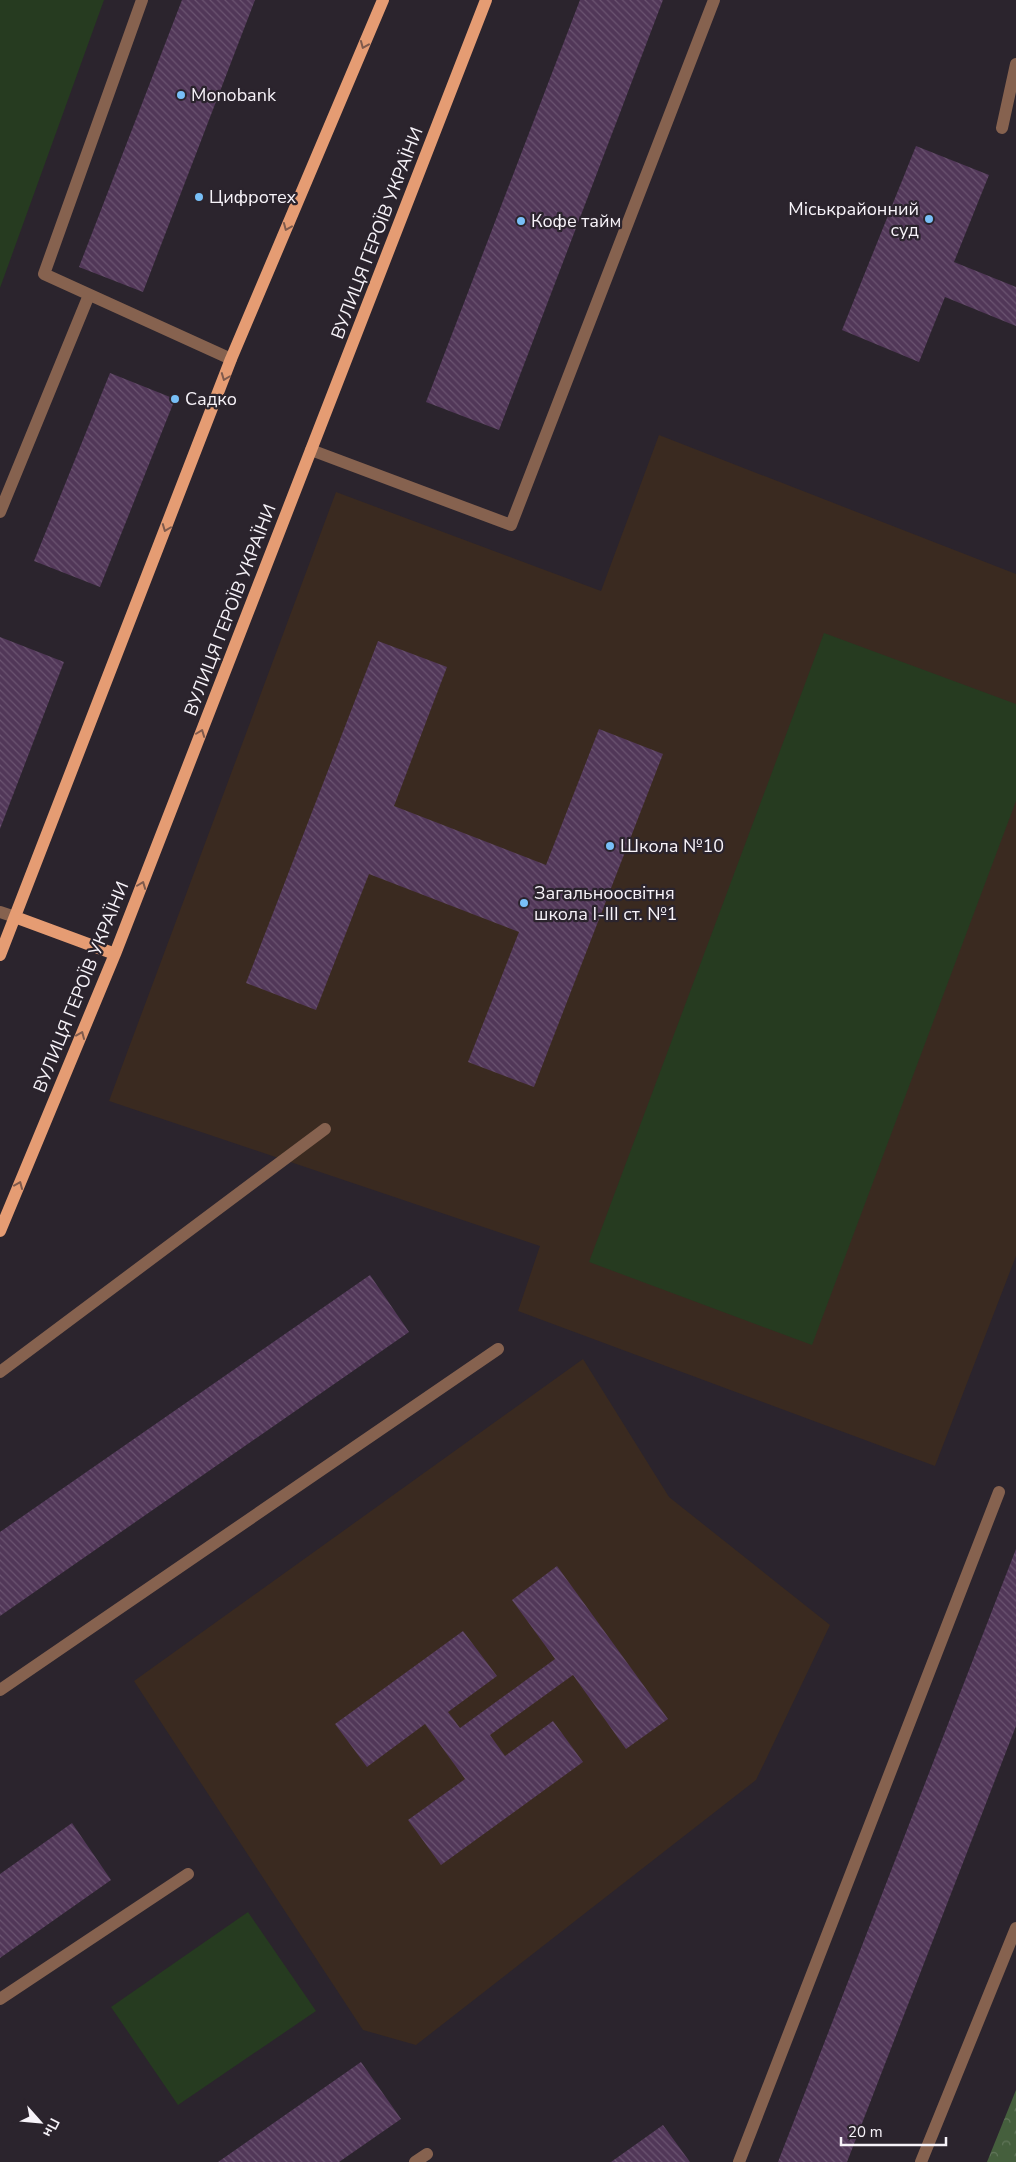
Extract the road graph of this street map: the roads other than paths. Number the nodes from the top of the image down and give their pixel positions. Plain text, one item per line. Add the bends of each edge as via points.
1 (142, 0) edge
2 (384, 0) edge
3 (486, 0) edge
4 (714, 0) edge
5 (1016, 64) edge
6 (1002, 128) dead end
7 (89, 295) junction
8 (231, 359) junction
9 (311, 450) junction
10 (0, 512) edge
11 (0, 912) edge
12 (15, 917) junction
13 (115, 954) junction
14 (0, 955) edge
15 (325, 1129) dead end
16 (0, 1230) edge
17 (498, 1349) dead end
18 (0, 1372) edge
19 (999, 1492) dead end
20 (0, 1690) edge
21 (188, 1874) dead end
22 (1016, 1928) edge
23 (0, 1999) edge
24 (426, 2154) dead end
25 (415, 2162) edge
26 (739, 2162) edge
27 (921, 2162) edge

1 - 7 street via 44,274
2 -> 8 main road
3 - 9 main road, ВУЛИЦЯ ГЕРОЇВ УКРАЇНИ
4 - 9 street via 511,525
5 - 6 street
7 - 8 street
7 - 10 street
8 -> 12 main road
13 -> 9 main road, ВУЛИЦЯ ГЕРОЇВ УКРАЇНИ
11 - 12 street
12 - 13 main road
12 - 14 main road
16 -> 13 main road, ВУЛИЦЯ ГЕРОЇВ УКРАЇНИ
15 - 18 street
17 - 20 street
19 - 26 street
21 - 23 street
22 - 27 street
24 - 25 street

